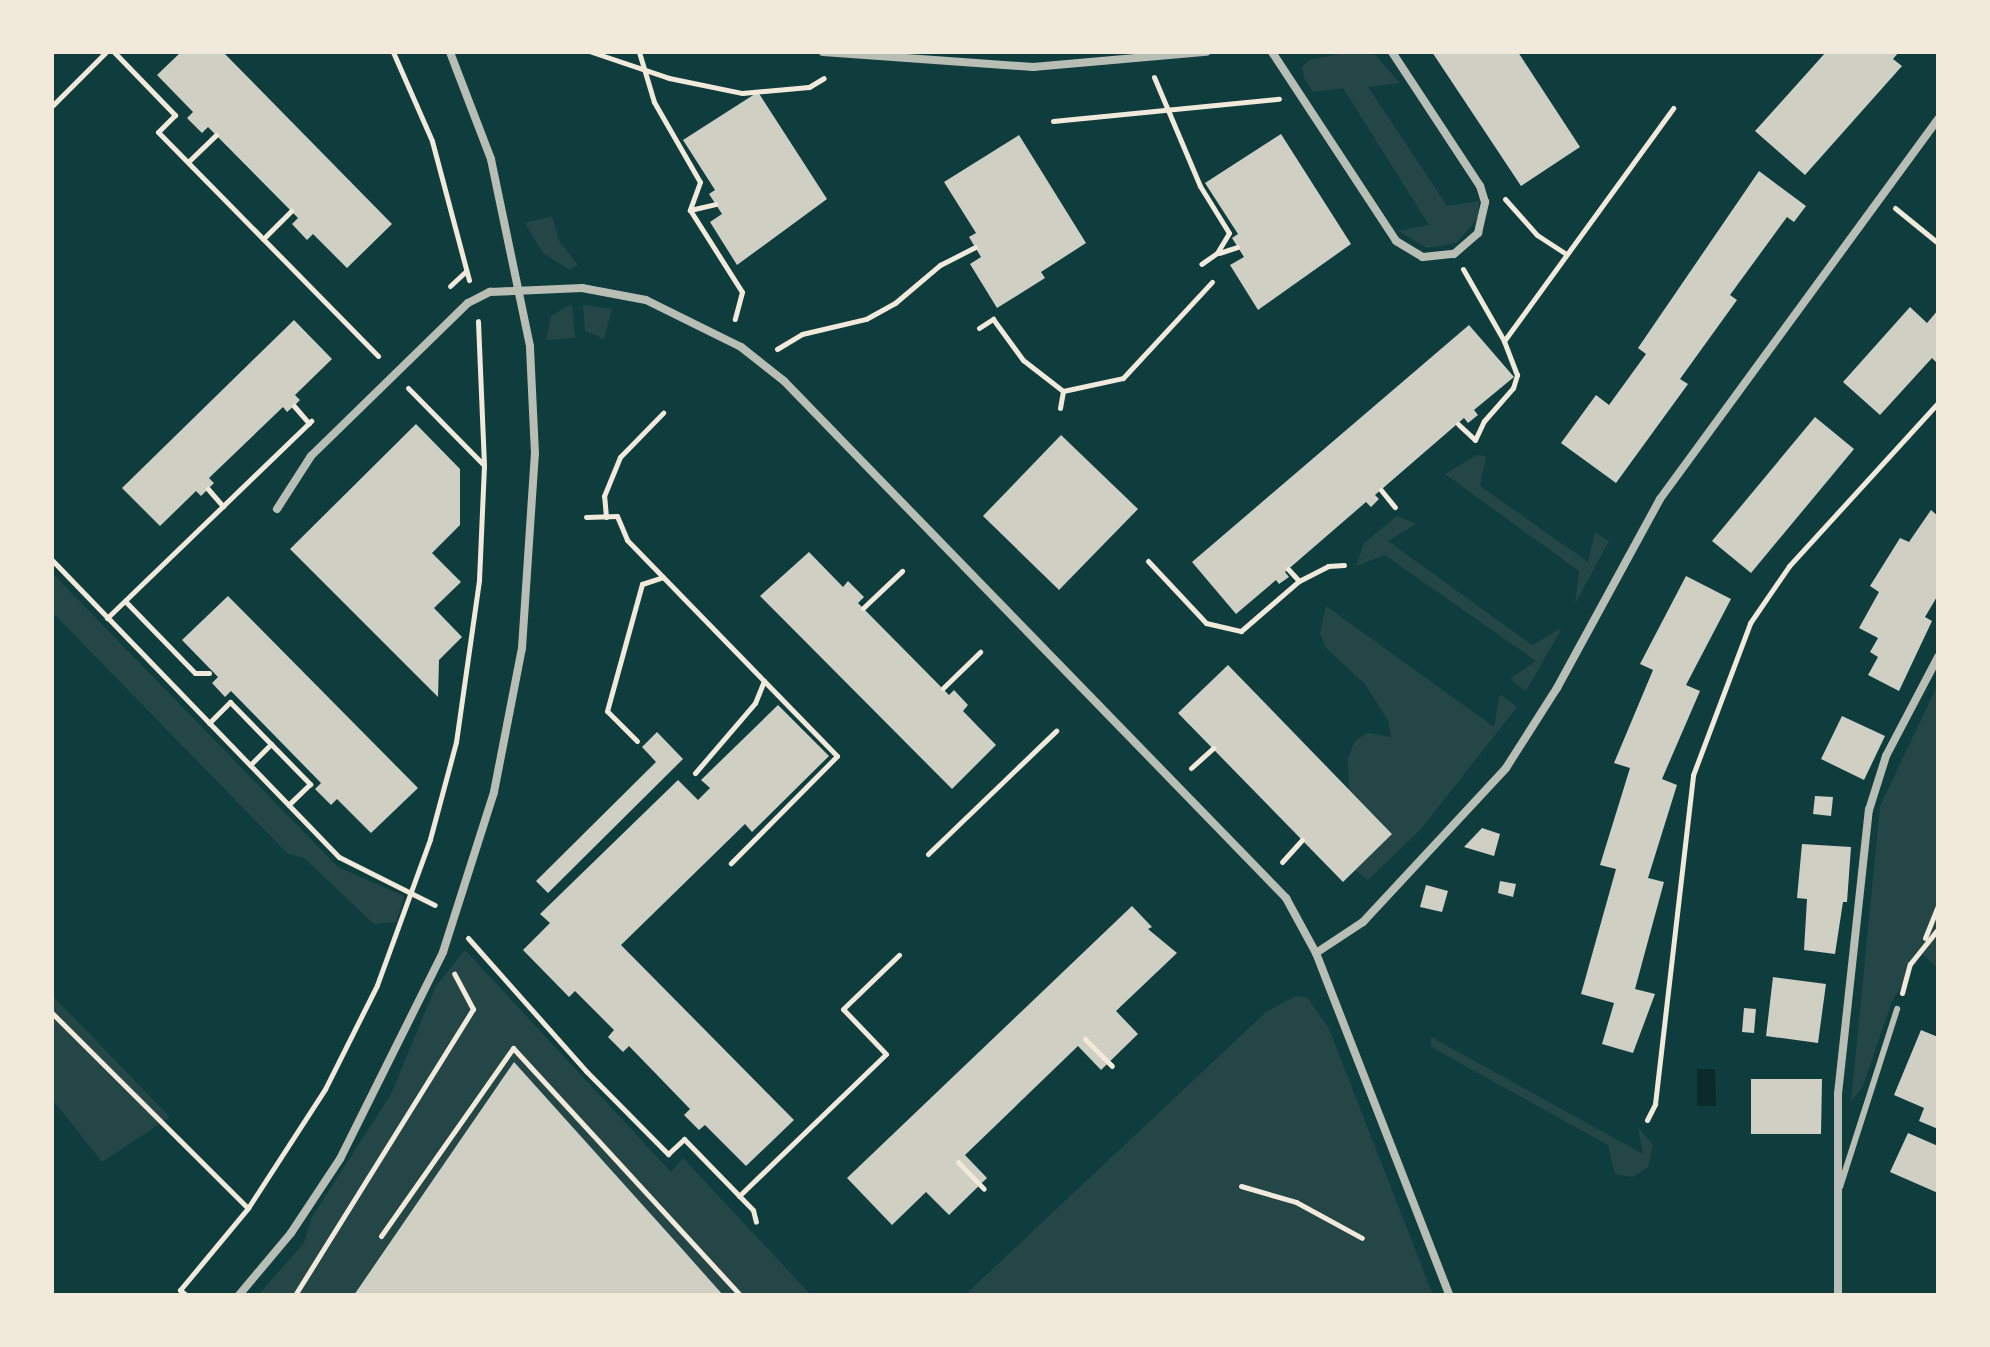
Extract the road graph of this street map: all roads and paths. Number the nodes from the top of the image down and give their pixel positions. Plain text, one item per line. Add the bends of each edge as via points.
1 (106, 52) edge
2 (114, 52) edge
3 (393, 52) edge
4 (450, 52) edge
5 (592, 52) edge
6 (639, 52) edge
7 (823, 52) edge
8 (1206, 52) edge
9 (1272, 52) edge
10 (1392, 52) edge
11 (1143, 59) junction
12 (644, 70) junction
13 (824, 78) dead end
14 (1300, 96) junction
15 (52, 106) edge
16 (1673, 108) dead end
17 (1171, 113) junction
18 (1938, 119) edge
19 (1053, 121) dead end
20 (216, 135) dead end
21 (187, 162) junction
22 (1881, 197) junction
23 (1485, 202) junction
24 (715, 204) dead end
25 (690, 210) junction
26 (291, 211) dead end
27 (263, 239) junction
28 (1938, 243) edge
29 (975, 247) dead end
30 (1237, 247) dead end
31 (1217, 253) junction
32 (1565, 253) junction
33 (1454, 254) junction
34 (1201, 264) dead end
35 (1212, 282) dead end
36 (521, 288) junction
37 (445, 292) dead end
38 (478, 317) dead end
39 (735, 319) dead end
40 (979, 328) dead end
41 (1504, 341) junction
42 (389, 346) dead end
43 (777, 349) dead end
44 (378, 356) junction
45 (366, 367) dead end
46 (407, 387) dead end
47 (1063, 391) junction
48 (1938, 403) edge
49 (294, 406) dead end
50 (1060, 408) dead end
51 (321, 412) dead end
52 (663, 413) dead end
53 (309, 423) junction
54 (1458, 424) dead end
55 (484, 465) junction
56 (208, 489) dead end
57 (1381, 490) dead end
58 (223, 506) junction
59 (1395, 507) dead end
60 (277, 509) dead end
61 (586, 517) dead end
62 (606, 517) junction
63 (52, 560) edge
64 (1148, 561) dead end
65 (1344, 565) dead end
66 (1288, 569) dead end
67 (902, 571) dead end
68 (663, 577) junction
69 (1299, 581) junction
70 (125, 601) junction
71 (863, 608) dead end
72 (107, 618) junction
73 (980, 652) dead end
74 (1938, 657) edge
75 (209, 673) dead end
76 (764, 681) junction
77 (943, 688) dead end
78 (240, 700) dead end
79 (234, 706) junction
80 (209, 723) junction
81 (1056, 731) dead end
82 (637, 741) dead end
83 (271, 744) junction
84 (1213, 748) dead end
85 (250, 765) junction
86 (1191, 768) dead end
87 (695, 773) dead end
88 (312, 774) dead end
89 (306, 781) junction
90 (288, 805) junction
91 (1302, 840) dead end
92 (928, 854) dead end
93 (1282, 862) dead end
94 (731, 863) dead end
95 (413, 892) junction
96 (1938, 905) edge
97 (443, 909) dead end
98 (1938, 929) edge
99 (468, 937) dead end
100 (1924, 941) junction
101 (443, 952) junction
102 (1316, 953) junction
103 (899, 955) dead end
104 (1897, 1009) joint
105 (52, 1013) edge
106 (1085, 1039) dead end
107 (1112, 1066) dead end
108 (1647, 1120) dead end
109 (958, 1162) dead end
110 (1241, 1186) dead end
111 (1840, 1187) junction
112 (984, 1189) dead end
113 (739, 1196) junction
114 (248, 1208) junction
115 (756, 1222) dead end
116 (381, 1236) dead end
117 (1362, 1238) dead end
118 (186, 1295) edge
119 (239, 1295) edge
120 (295, 1295) edge
121 (740, 1295) edge
122 (1449, 1295) edge
123 (1838, 1295) edge

1 - 15 path
2 - 21 path via 175,115 158,132
3 - 37 path via 432,141 467,270
4 - 36 street via 491,159
5 - 12 path
6 - 12 path
7 - 11 street via 1033,67
8 - 11 street
9 - 14 street
10 - 23 street
11 - 17 path
12 - 13 path via 742,93 809,87
12 - 25 path via 654,102 700,182
14 - 17 path
14 - 33 street via 1396,241 1423,257
16 - 32 path
17 - 19 path
17 - 31 path via 1200,186 1229,233
18 - 22 street
20 - 21 path
21 - 27 path
22 - 28 path
22 - 102 street via 1660,499 1557,688 1506,768 1363,922
23 - 32 path via 1507,199 1537,235
23 - 33 street via 1478,233
24 - 25 path
25 - 39 path via 742,292
26 - 27 path
27 - 44 path
29 - 43 path via 940,265 895,303 866,319 785,339
30 - 31 path
31 - 34 path
32 - 41 path
33 - 41 path
35 - 47 path via 1123,378
36 - 60 street via 468,303 311,456
36 - 101 street via 535,454 528,591 494,792
36 - 102 street via 582,288 646,300 741,347 784,381 1286,898
38 - 55 path
40 - 47 path via 993,319 1023,360
41 - 54 path via 1517,375 1513,388 1475,440
42 - 44 path
44 - 45 path
46 - 55 path
47 - 50 path
48 - 108 path via 1789,566 1750,623 1693,775 1655,1104
49 - 53 path
51 - 53 path
52 - 62 path via 620,457 604,496
53 - 58 path
55 - 95 path via 479,580 465,695
56 - 58 path
57 - 59 path
58 - 70 path
61 - 62 path
62 - 68 path via 617,516 627,540
63 - 72 path
64 - 69 path via 1206,623 1241,631
65 - 69 path via 1328,566
66 - 69 path
67 - 71 path
68 - 76 path
68 - 82 path via 642,584 607,711
70 - 72 path
70 - 75 path via 195,673
72 - 80 path
73 - 77 path
74 - 111 street via 1886,756 1869,810 1838,1094
76 - 87 path via 755,703
76 - 94 path via 837,756
78 - 79 path
79 - 80 path via 230,702
79 - 83 path
80 - 85 path
81 - 92 path
83 - 85 path
83 - 89 path
84 - 86 path
85 - 90 path
88 - 89 path
89 - 90 path via 310,784
90 - 95 path via 339,857
91 - 93 path
95 - 97 path
95 - 114 path via 353,1035
96 - 100 path
98 - 100 path
99 - 113 path via 586,1071 668,1154 684,1139
100 - 104 path via 1910,964
101 - 119 street via 340,1159 291,1233
101 - 120 path via 473,1009
102 - 122 street
103 - 113 path via 843,1009 886,1054
104 - 111 lane
105 - 114 path
106 - 107 path
109 - 112 path
110 - 117 path via 1296,1202
111 - 123 street
113 - 115 path
114 - 118 path via 180,1290
116 - 121 path via 513,1048

